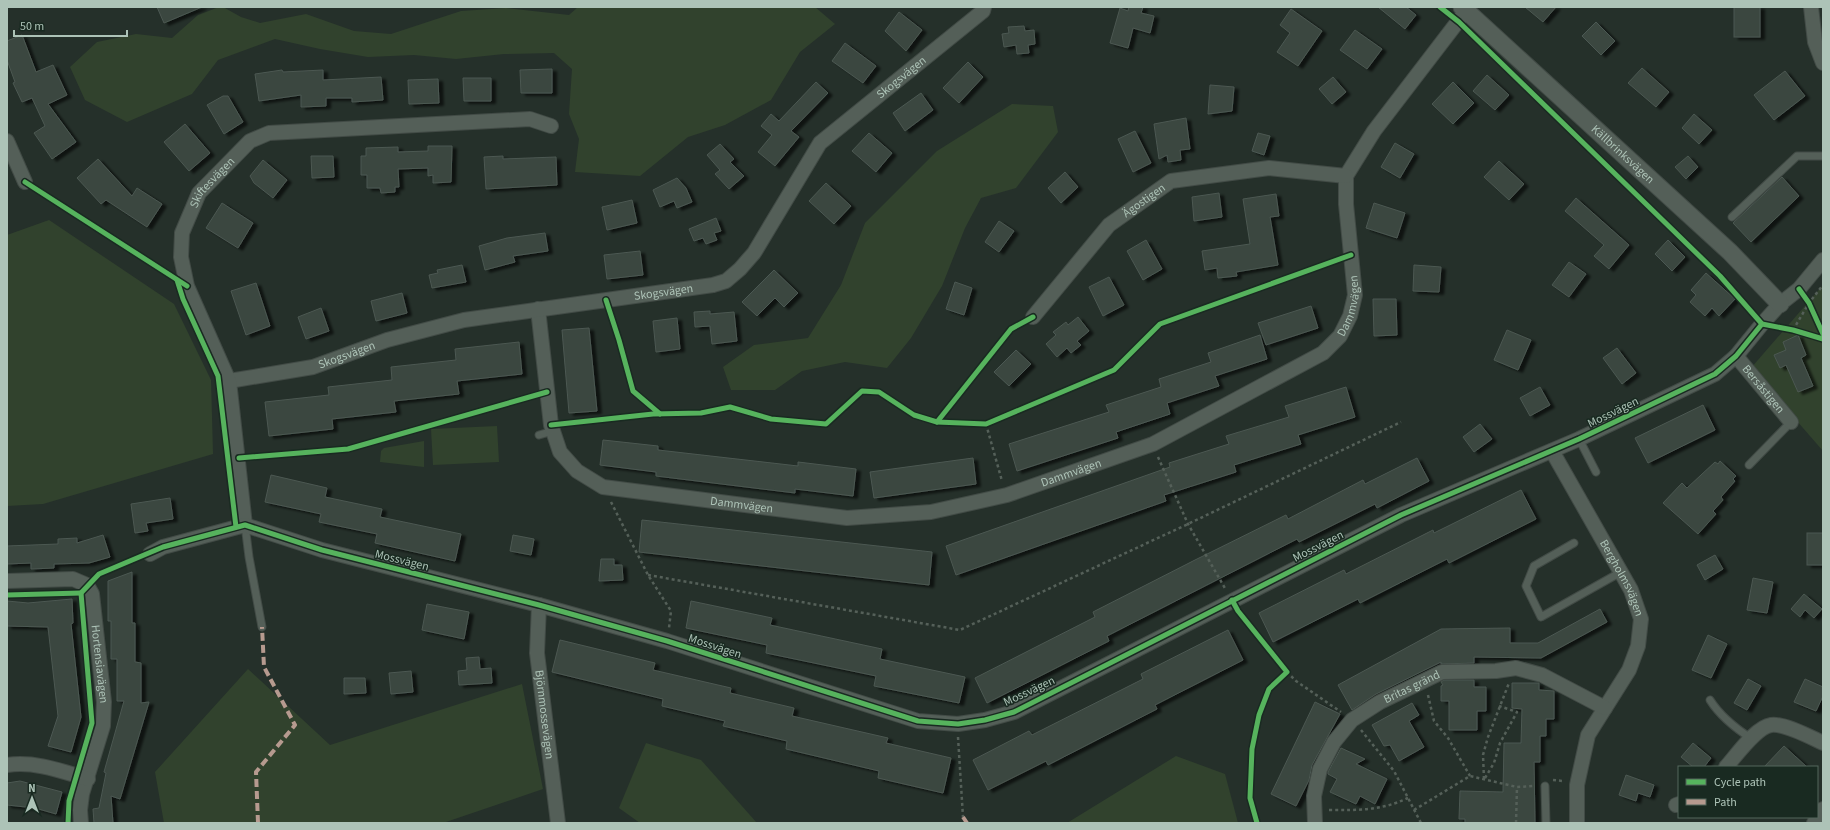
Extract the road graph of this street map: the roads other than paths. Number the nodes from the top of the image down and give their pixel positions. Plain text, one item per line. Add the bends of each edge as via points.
1 (984, 7) edge
2 (1811, 7) edge
3 (1466, 8) edge
4 (1823, 63) edge
5 (551, 126) dead end
6 (7, 141) edge
7 (1823, 156) edge
8 (1346, 176) junction
9 (25, 182) dead end
10 (1732, 217) dead end
11 (1823, 260) edge
12 (1780, 304) junction
13 (538, 309) junction
14 (1033, 316) dead end
15 (1736, 356) junction
16 (229, 381) junction
17 (1791, 422) joint
18 (553, 431) junction
19 (539, 434) dead end
20 (1579, 439) junction
21 (1552, 451) junction
22 (1749, 465) dead end
23 (1596, 472) dead end
24 (245, 525) junction
25 (1574, 543) dead end
26 (150, 554) dead end
27 (1620, 572) junction
28 (7, 580) edge
29 (539, 605) junction
30 (262, 628) dead end
31 (1710, 700) dead end
32 (1605, 708) junction
33 (1752, 739) junction
34 (1823, 743) edge
35 (7, 765) edge
36 (1727, 766) edge
37 (88, 779) junction
38 (1545, 786) road end
39 (1314, 816) edge
40 (81, 823) edge
41 (558, 823) edge
42 (1546, 823) edge
43 (1577, 823) edge

1 - 13 street, Skogsvägen via 983,11 820,143 754,253 726,282 713,286
2 - 4 street via 1815,42
3 - 8 street via 1374,131
3 - 12 street, Källbrinksvägen via 1730,252
5 - 16 street, Skiftesvägen via 530,119 304,130 269,133 250,142 199,193 182,233 181,258 187,286
6 - 9 street
7 - 10 lane via 1797,156
8 - 14 street, Ägostigen via 1268,168 1171,181 1109,226
8 - 18 street, Dammvägen via 1346,204 1355,295 1350,316 1340,336 1323,353 1153,444 1007,495 931,512 847,518 603,487 577,471 560,452
11 - 12 street, Mossvägen via 1799,289
12 - 15 street, Mossvägen
13 - 16 street, Skogsvägen via 464,320 387,340 313,367
13 - 18 street, Dammvägen
15 - 17 street, Bersåstigen
15 - 20 street, Mossvägen via 1716,374
16 - 24 street, Skiftesvägen
17 - 22 lane
18 - 19 lane
20 - 21 street, Mossvägen
20 - 23 lane
21 - 27 street, Bergholmsvägen
21 - 29 street, Mossvägen via 1401,515 1014,712 958,724 918,720 667,641
24 - 26 street via 163,546
24 - 29 street, Mossvägen via 322,550
24 - 30 lane
25 - 27 lane via 1534,566 1526,586 1541,617
27 - 32 street, Bergholmsvägen via 1631,590 1641,619 1638,646 1629,670
28 - 37 street, Hortensiavägen via 73,579 87,585 92,594 104,702 103,726
29 - 41 street, Björnmossevägen via 537,653
31 - 33 lane via 1715,709
32 - 39 street, Britas gränd via 1542,675 1516,668 1442,672 1380,702 1352,720 1334,742 1320,769 1314,796
32 - 43 street, Bergholmsvägen via 1588,735 1577,785
33 - 34 street via 1759,731 1770,725 1781,726
33 - 36 street
35 - 37 street via 38,765
37 - 40 street, Hortensiavägen via 82,794
38 - 42 lane

